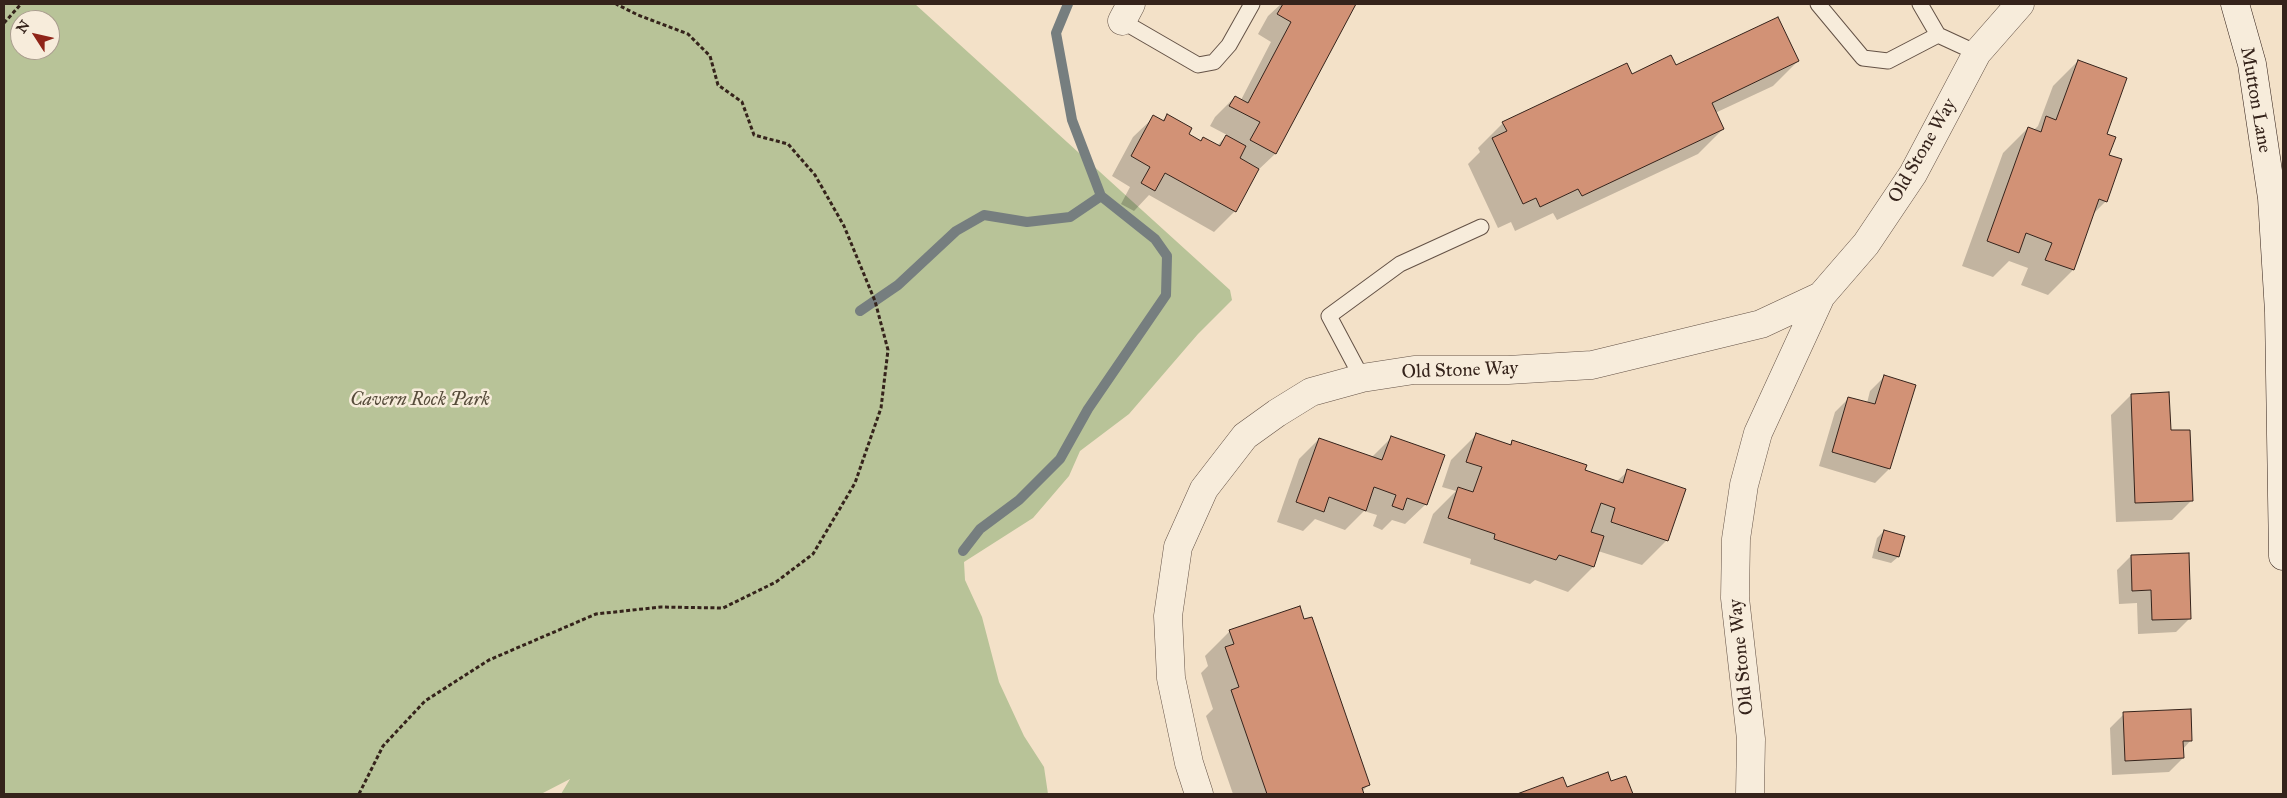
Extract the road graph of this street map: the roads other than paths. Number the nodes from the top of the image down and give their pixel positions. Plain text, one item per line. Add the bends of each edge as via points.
1 (1252, 4) edge
2 (1818, 4) edge
3 (1920, 4) edge
4 (2020, 4) edge
5 (2235, 4) edge
6 (1127, 12) edge
7 (1938, 35) junction
8 (1978, 54) junction
9 (1481, 227) dead end
10 (1821, 296) junction
11 (1362, 378) junction
12 (2283, 556) edge
13 (1199, 794) edge
14 (1750, 794) edge

1 - 6 lane via 1229,45 1214,62 1198,65
2 - 7 lane via 1863,58 1888,61
3 - 7 lane
4 - 8 street, Old Stone Way
5 - 12 street, Mutton Lane via 2252,64 2272,198 2279,312
7 - 8 lane
8 - 10 street, Old Stone Way via 1912,174 1866,244
9 - 11 lane via 1400,264 1329,316
10 - 11 street, Old Stone Way via 1761,324 1592,365 1508,370 1414,370
10 - 14 street, Old Stone Way via 1758,433 1744,485 1736,539 1736,598 1751,739
11 - 13 street, Old Stone Way via 1311,392 1244,436 1204,489 1178,547 1168,616 1171,678

